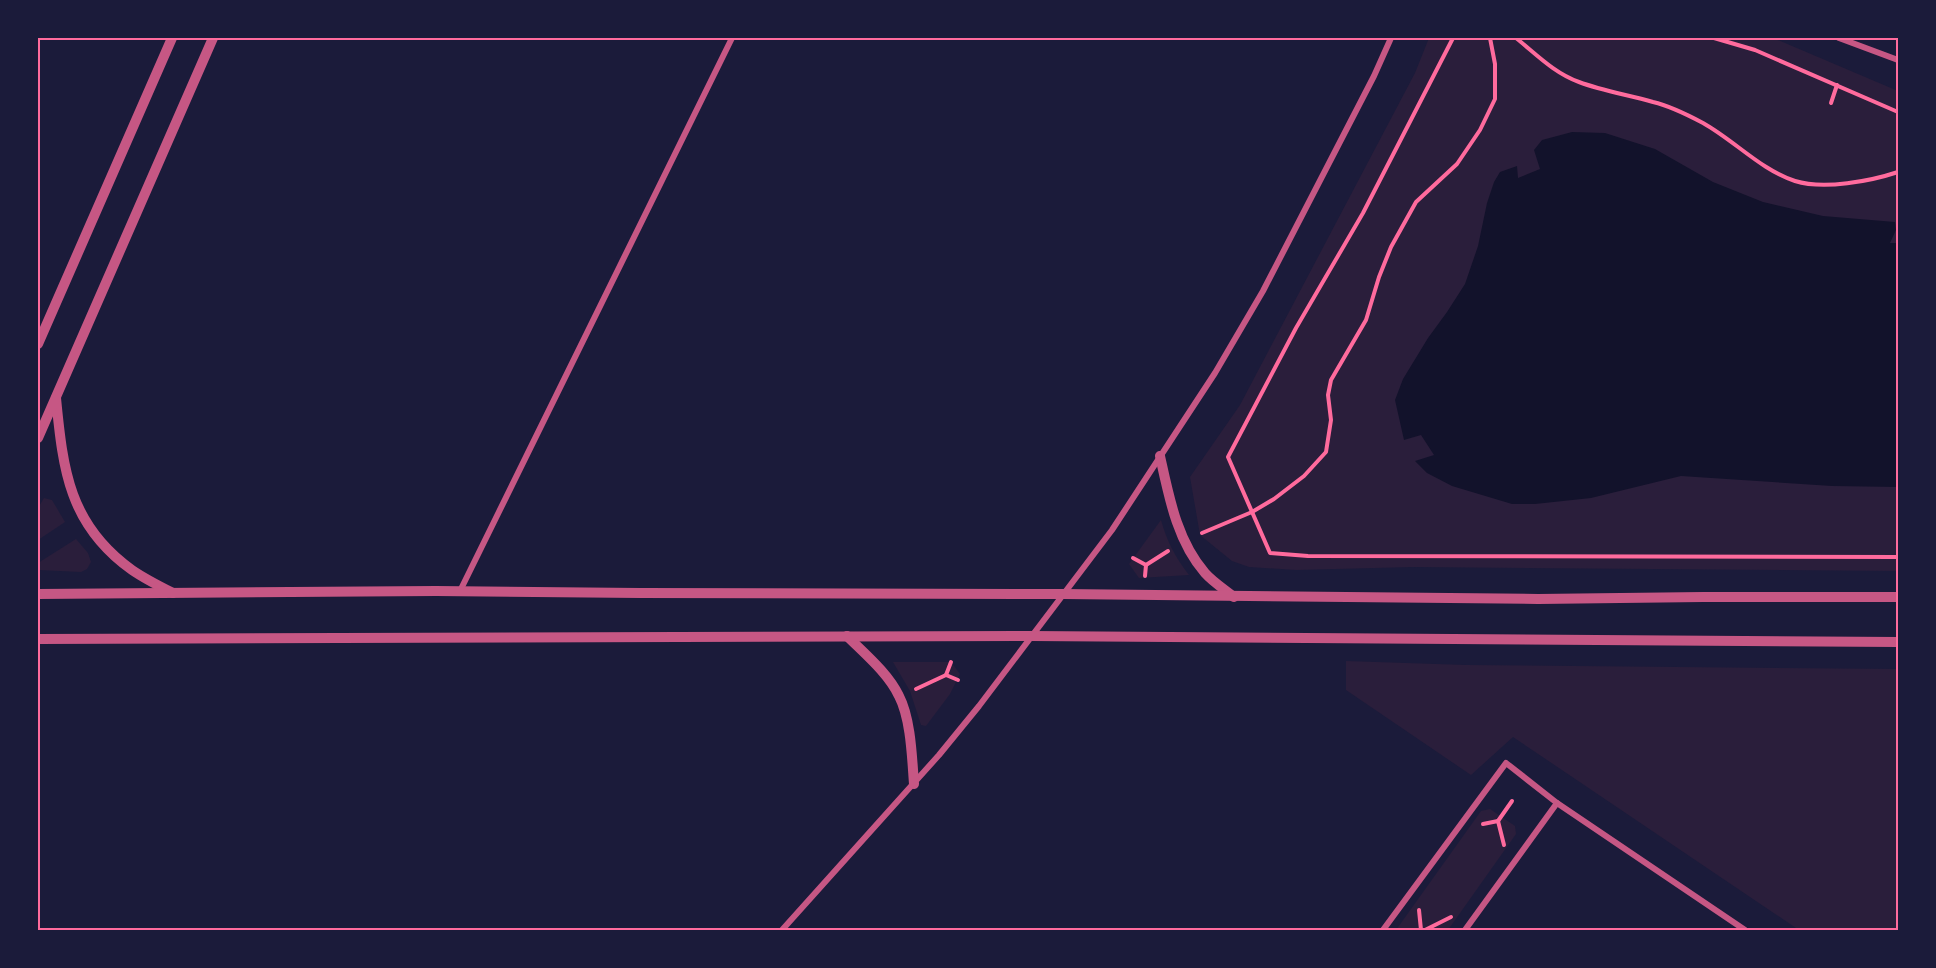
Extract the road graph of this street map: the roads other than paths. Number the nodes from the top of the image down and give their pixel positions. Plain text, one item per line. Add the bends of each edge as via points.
1 (172, 38) edge
2 (213, 38) edge
3 (732, 38) edge
4 (1391, 38) edge
5 (1839, 38) edge
6 (1899, 60) edge
7 (38, 344) edge
8 (56, 398) junction
9 (38, 438) edge
10 (1160, 456) junction
11 (460, 591) junction
12 (173, 593) junction
13 (38, 594) edge
14 (1063, 594) junction
15 (1234, 597) junction
16 (1899, 597) edge
17 (847, 636) junction
18 (1032, 636) junction
19 (38, 639) edge
20 (1899, 642) edge
21 (914, 784) junction
22 (1557, 803) junction
23 (783, 930) edge
24 (1383, 930) edge
25 (1465, 930) edge
26 (1745, 930) edge

1 - 7 street
2 - 8 street
3 - 11 street
4 - 10 street via 1263,291
5 - 6 street
8 - 9 street
8 - 12 street via 68,479 86,522 99,541 125,564
10 - 14 street via 1112,530
10 - 15 street via 1172,511 1189,551 1206,573
11 - 12 street
11 - 14 street
12 - 13 street
14 - 15 street
14 - 18 street
15 - 16 street
17 - 18 street
17 - 19 street
17 - 21 street via 900,696 911,740
18 - 20 street
18 - 21 street
21 - 23 street
22 - 24 street via 1506,763
22 - 25 street
22 - 26 street

